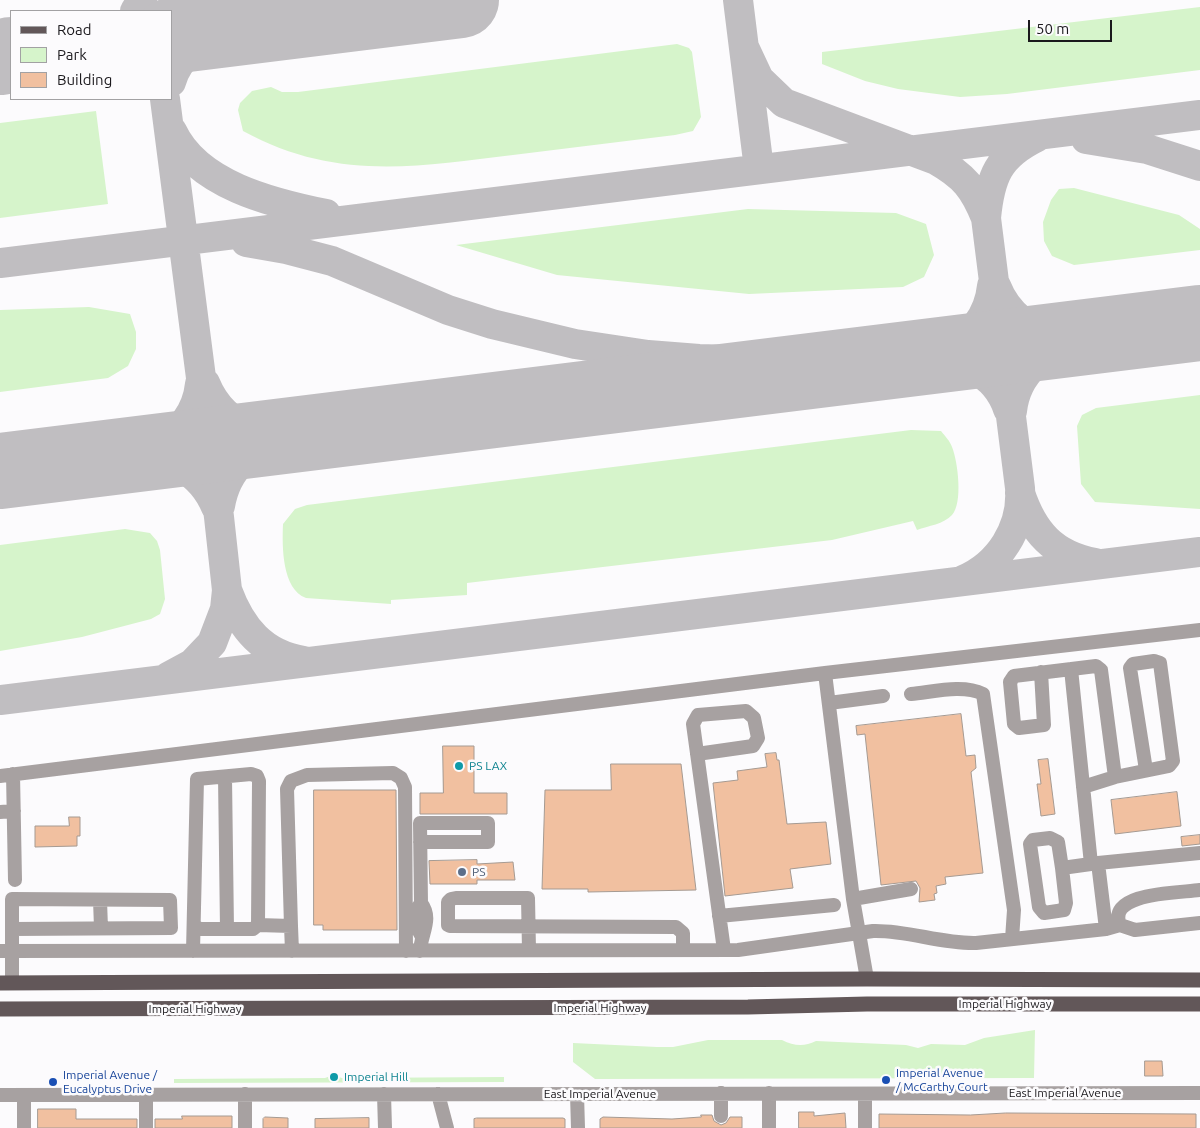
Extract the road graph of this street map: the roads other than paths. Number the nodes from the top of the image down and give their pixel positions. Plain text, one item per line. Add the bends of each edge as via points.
1 (1200, 630) edge
2 (1071, 669) junction
3 (1041, 672) dead end
4 (825, 673) junction
5 (911, 694) dead end
6 (883, 696) dead end
7 (829, 704) junction
8 (697, 754) junction
9 (1146, 770) junction
10 (7, 775) edge
11 (225, 777) junction
12 (1115, 777) junction
13 (1083, 787) junction
14 (7, 812) edge
15 (420, 842) junction
16 (1200, 853) edge
17 (1094, 864) junction
18 (1062, 868) junction
19 (14, 880) dead end
20 (911, 889) dead end
21 (1200, 890) edge
22 (852, 899) junction
23 (100, 900) junction
24 (834, 905) dead end
25 (719, 916) junction
26 (1200, 923) edge
27 (194, 924) junction
28 (227, 924) junction
29 (258, 924) junction
30 (1120, 925) junction
31 (291, 926) junction
32 (528, 927) junction
33 (605, 927) junction
34 (101, 928) junction
35 (12, 929) junction
36 (1106, 929) junction
37 (858, 934) junction
38 (1012, 939) junction
39 (406, 950) junction
40 (420, 950) junction
41 (529, 950) junction
42 (605, 950) junction
43 (683, 950) junction
44 (724, 950) junction
45 (6, 951) edge
46 (193, 951) junction
47 (292, 951) junction
48 (867, 979) junction
49 (1200, 980) edge
50 (6, 983) edge
51 (868, 1004) junction
52 (1200, 1004) edge
53 (0, 1009) edge
54 (721, 1093) junction
55 (769, 1093) junction
56 (1200, 1093) edge
57 (146, 1094) junction
58 (245, 1094) junction
59 (384, 1094) junction
60 (438, 1094) junction
61 (578, 1094) junction
62 (866, 1094) junction
63 (0, 1095) edge
64 (24, 1095) junction
65 (721, 1120) edge
66 (24, 1128) edge
67 (146, 1128) edge
68 (245, 1128) edge
69 (385, 1128) edge
70 (447, 1128) edge
71 (578, 1128) edge
72 (769, 1128) edge
73 (865, 1128) edge

1 - 4 street
2 - 3 street
2 - 12 street via 1096,666 1101,670
2 - 13 street
4 - 7 street
4 - 10 street
5 - 38 street via 974,690 983,694 1014,910
6 - 7 street
7 - 22 street
8 - 8 street via 693,724 698,716 746,711 754,718 758,738 754,746
8 - 25 street
9 - 9 street via 1169,766 1173,761 1160,663 1154,661 1133,664 1130,668
9 - 12 street
10 - 14 street
11 - 27 street via 197,779 195,782
11 - 28 street
11 - 29 street via 251,774 259,781
12 - 13 street
13 - 17 street
14 - 19 street
15 - 15 street via 488,842 488,823 420,823
15 - 40 street via 421,903 426,910 427,921 421,935
16 - 17 street
17 - 18 street
17 - 36 street
18 - 18 street via 1064,910 1044,913 1039,907 1030,844 1033,840 1050,838 1058,842
20 - 22 street
21 - 30 street via 1131,899 1118,911
22 - 37 street
23 - 34 street
23 - 34 street via 170,900 171,928
23 - 35 street via 12,899
24 - 25 street
25 - 44 street
26 - 30 street via 1135,930
27 - 28 street via 199,929
27 - 46 street
28 - 29 street via 253,929
29 - 31 street
30 - 36 street
31 - 39 street via 287,789 291,781 307,775 393,773 401,778 405,787
31 - 47 street
32 - 32 street via 528,898 456,898 451,899 448,908 450,926
32 - 33 street
32 - 41 street
33 - 42 street
33 - 43 street via 676,927 683,933
34 - 35 street
35 - 45 street
36 - 38 street
37 - 38 street via 888,930 968,943
37 - 44 street via 758,949
37 - 48 street
39 - 40 street
39 - 47 street
40 - 41 street
41 - 42 street
42 - 43 street
43 - 44 street
45 - 46 street
45 - 50 street
46 - 47 street
48 - 49 main road, Imperial Highway
48 - 50 main road, Imperial Highway
48 - 51 main road
51 - 52 main road, Imperial Highway
51 - 53 main road, Imperial Highway
54 - 55 street, East Imperial Avenue
54 - 61 street, East Imperial Avenue
54 - 65 street
55 - 62 street, East Imperial Avenue
55 - 72 street
56 - 62 street, East Imperial Avenue
57 - 58 street, East Imperial Avenue
57 - 64 street, East Imperial Avenue
57 - 67 street
58 - 59 street, East Imperial Avenue
58 - 68 street
59 - 60 street, East Imperial Avenue
59 - 69 street
60 - 61 street, East Imperial Avenue
60 - 70 street
61 - 71 street
62 - 73 street
63 - 64 street, East Imperial Avenue
64 - 66 street

